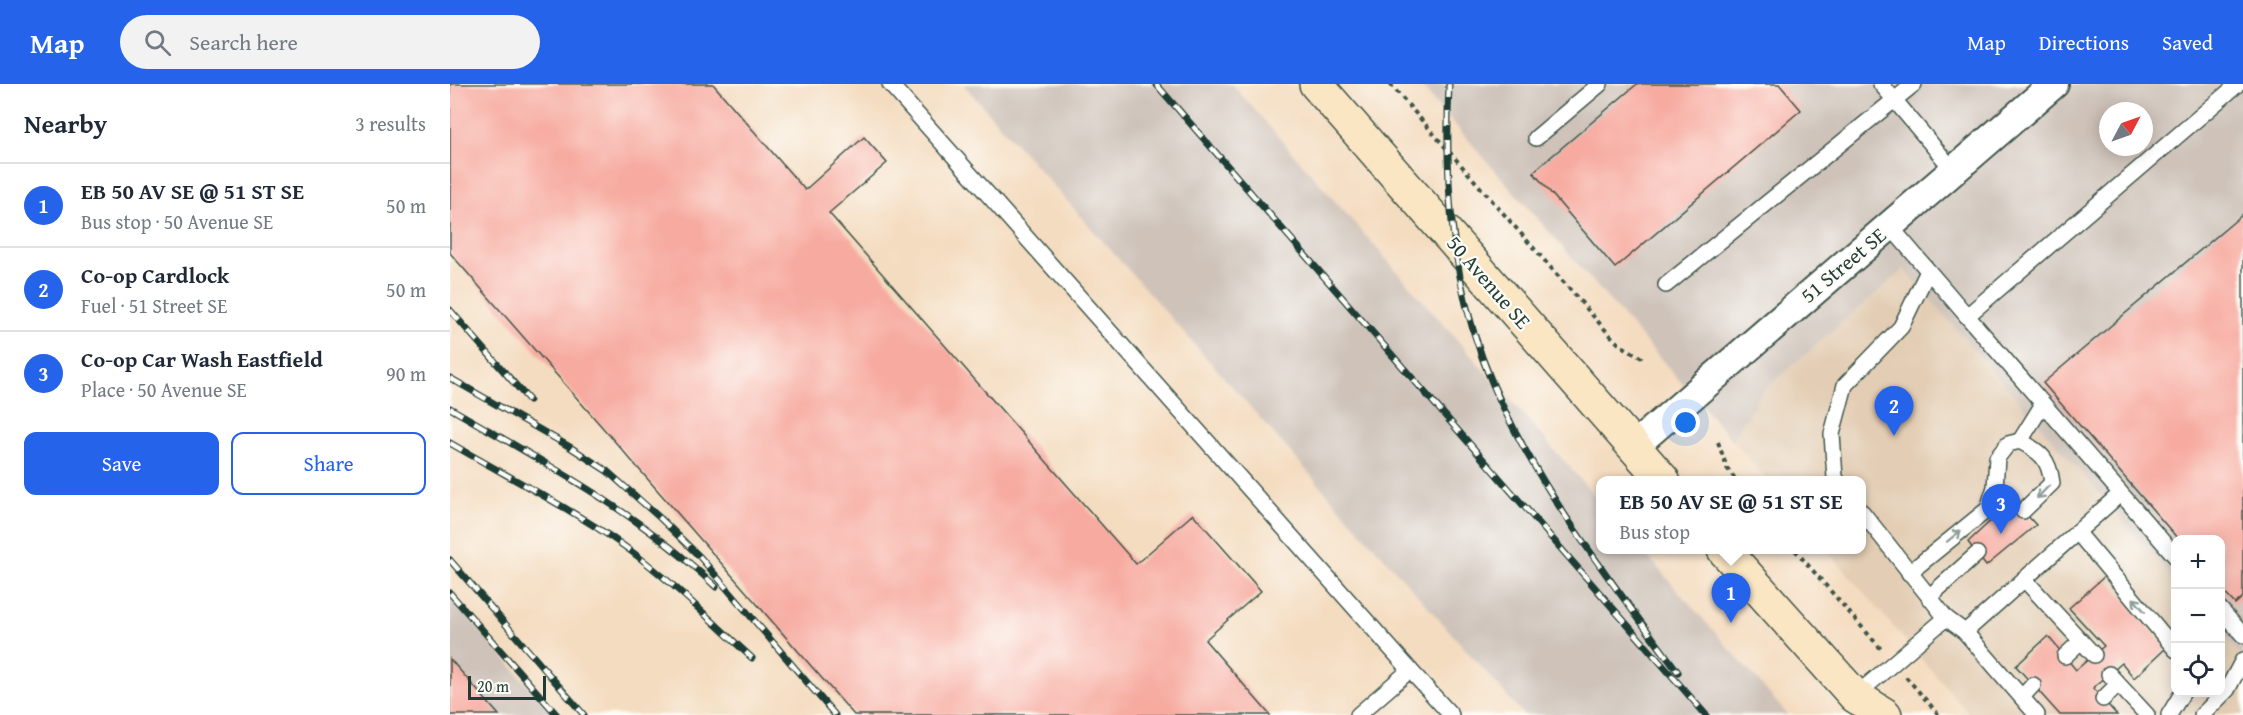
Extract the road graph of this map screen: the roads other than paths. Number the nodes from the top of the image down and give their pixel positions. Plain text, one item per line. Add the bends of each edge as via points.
1 (890, 84) edge
2 (1316, 84) edge
3 (1600, 84) edge
4 (1881, 84) edge
5 (1914, 84) edge
6 (2055, 84) edge
7 (2238, 84) edge
8 (1895, 99) junction
9 (1536, 138) dead end
10 (1954, 171) junction
11 (1890, 226) junction
12 (1928, 271) junction
13 (1666, 285) dead end
14 (1967, 316) junction
15 (2043, 404) junction
16 (2020, 441) junction
17 (1633, 447) junction
18 (1659, 476) edge
19 (1835, 476) edge
20 (2120, 494) junction
21 (2023, 511) dead end
22 (1866, 517) edge
23 (2078, 534) junction
24 (2171, 552) edge
25 (1728, 554) edge
26 (1977, 554) dead end
27 (1909, 573) junction
28 (2025, 580) junction
29 (1929, 597) junction
30 (2225, 615) edge
31 (1946, 618) junction
32 (1965, 632) junction
33 (2243, 635) edge
34 (2081, 641) junction
35 (2171, 645) edge
36 (2094, 655) dead end
37 (2065, 656) dead end
38 (2243, 660) edge
39 (1410, 670) junction
40 (2033, 685) dead end
41 (2022, 697) junction
42 (2180, 697) edge
43 (2103, 699) dead end
44 (1859, 706) edge
45 (1358, 715) edge
46 (1451, 715) edge
47 (1885, 715) edge
48 (2037, 715) edge
49 (2146, 715) edge
50 (2169, 715) edge
51 (2202, 715) edge

1 - 39 lane
2 - 17 street, 50 Avenue SE
3 - 9 lane
4 - 8 lane
5 - 8 lane
6 - 10 street, 51 Street SE
7 - 14 lane
8 - 10 lane
8 - 13 lane
10 - 11 street, 51 Street SE
11 - 12 lane
11 - 17 street, 51 Street SE
12 - 14 lane
12 - 19 lane via 1901,327 1845,385 1832,434
14 - 15 lane
15 - 16 lane
15 - 20 lane
16 -> 21 lane via 2039,451 2050,468 2052,483
27 -> 16 lane via 1988,509 1995,487 1997,458 2008,444
17 - 18 street, 50 Avenue SE
20 - 23 lane
20 - 24 lane
22 - 27 lane
23 - 28 lane
35 -> 23 lane
25 - 44 street
26 - 29 lane
27 - 29 lane
28 - 32 lane
28 - 34 lane
29 - 31 lane
30 - 33 lane
31 - 32 lane
31 - 44 lane via 1894,664
32 - 41 lane
34 - 36 lane
34 - 37 lane
38 - 51 lane via 2227,690
39 - 45 lane
39 - 46 lane
40 - 41 lane
41 - 48 lane
42 - 50 lane
43 - 49 lane via 2114,679
44 - 47 street

